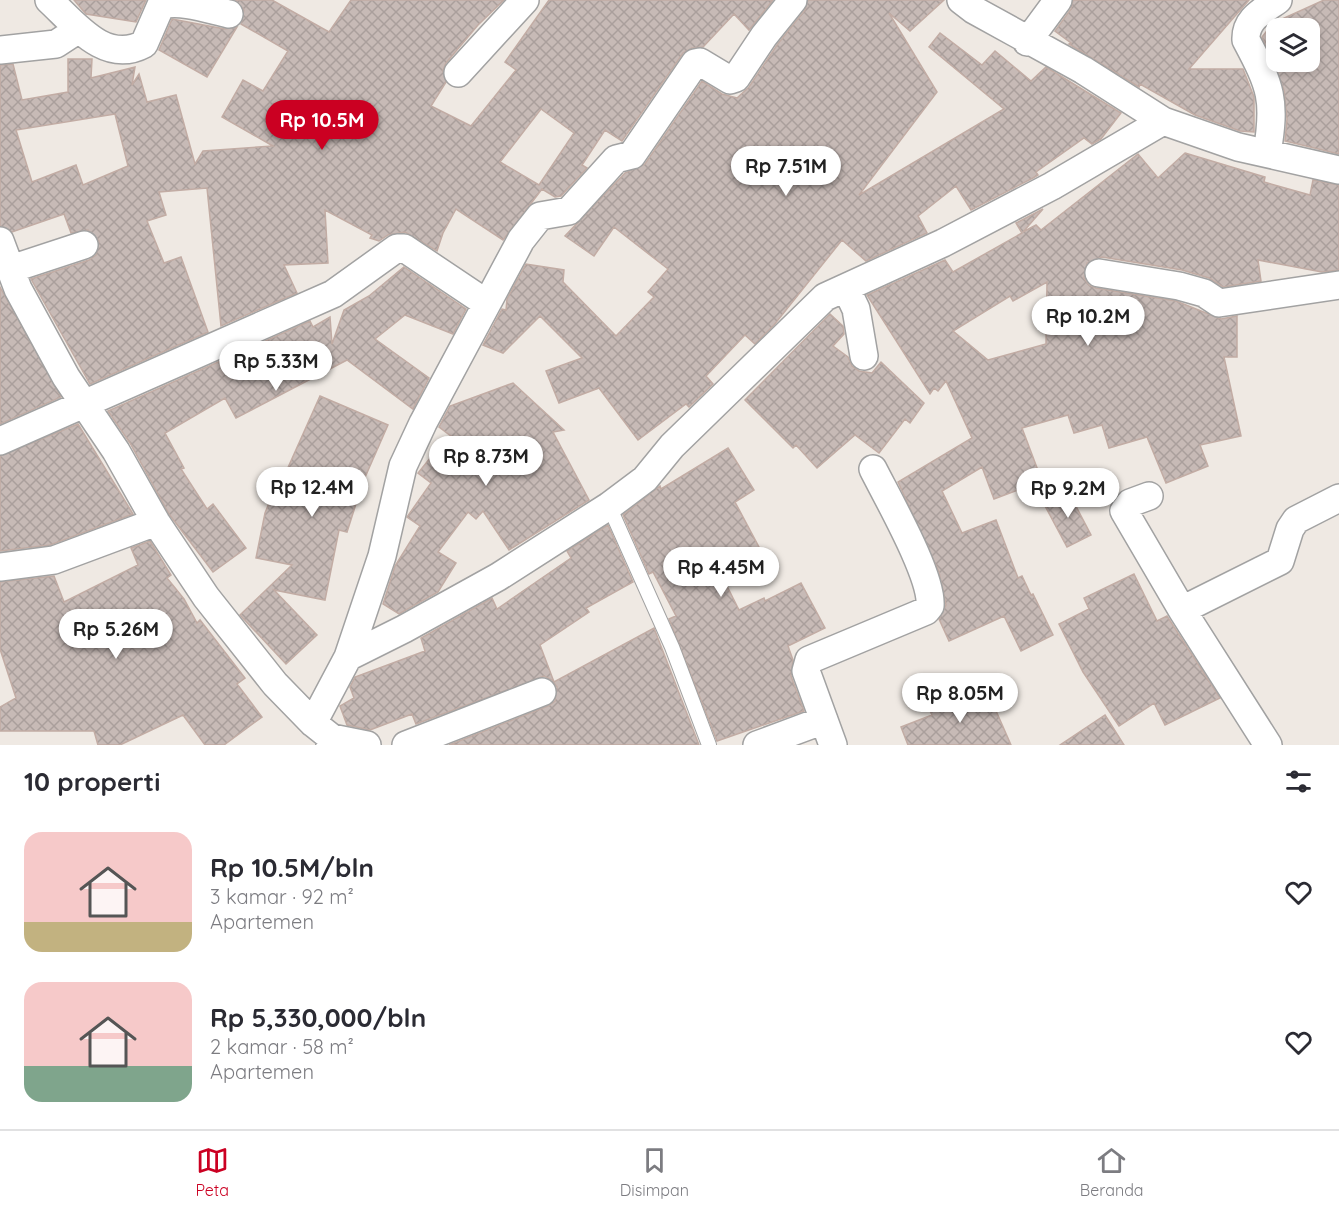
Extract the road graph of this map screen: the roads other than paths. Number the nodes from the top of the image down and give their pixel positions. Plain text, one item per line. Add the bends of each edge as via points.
1 (525, 0) edge
2 (793, 0) edge
3 (961, 0) edge
4 (1058, 0) edge
5 (1278, 0) edge
6 (65, 11) edge
7 (229, 14) dead end
8 (1028, 42) junction
9 (0, 50) edge
10 (458, 73) dead end
11 (1163, 121) junction
12 (1267, 153) junction
13 (1339, 170) edge
14 (0, 241) edge
15 (84, 244) dead end
16 (1099, 273) dead end
17 (10, 285) edge
18 (1339, 285) edge
19 (846, 288) junction
20 (486, 303) junction
21 (864, 356) dead end
22 (85, 405) junction
23 (0, 441) edge
24 (873, 469) dead end
25 (1149, 496) dead end
26 (1339, 498) edge
27 (609, 506) junction
28 (156, 522) junction
29 (0, 567) edge
30 (1182, 610) junction
31 (348, 657) junction
32 (542, 692) dead end
33 (824, 720) junction
34 (325, 736) edge
35 (367, 745) edge
36 (406, 745) edge
37 (709, 745) edge
38 (757, 745) edge
39 (833, 745) edge
40 (1268, 745) edge

1 - 10 street
2 - 20 street via 736,78 730,80 695,63 632,155 616,159 569,212 536,219
3 - 8 street
4 - 8 street
5 - 12 street via 1250,21 1246,31 1246,40 1270,89 1272,114
6 - 7 street via 98,43 124,52 144,44 161,5 170,1
6 - 9 street via 57,44
8 - 11 street via 1083,70
11 - 12 street
11 - 19 street via 1042,191
12 - 13 street
14 - 17 street
15 - 17 street
16 - 18 street via 1179,286 1204,293 1219,303
17 - 22 street
19 - 21 street via 855,309
19 - 27 street via 816,304 672,446 645,479
20 - 22 street via 399,248 333,294
20 - 31 street via 404,466 382,556
22 - 23 street
22 - 28 street
24 - 33 street via 898,513 930,606 809,660 806,671
25 - 30 street via 1130,503 1124,511
26 - 30 street via 1296,520 1280,561
27 - 31 street via 498,577
27 - 37 lane via 672,646
28 - 29 street via 54,560
28 - 34 street via 206,597 275,684
30 - 40 street
31 - 34 street
32 - 36 street
33 - 38 street
33 - 39 street
34 - 35 street

